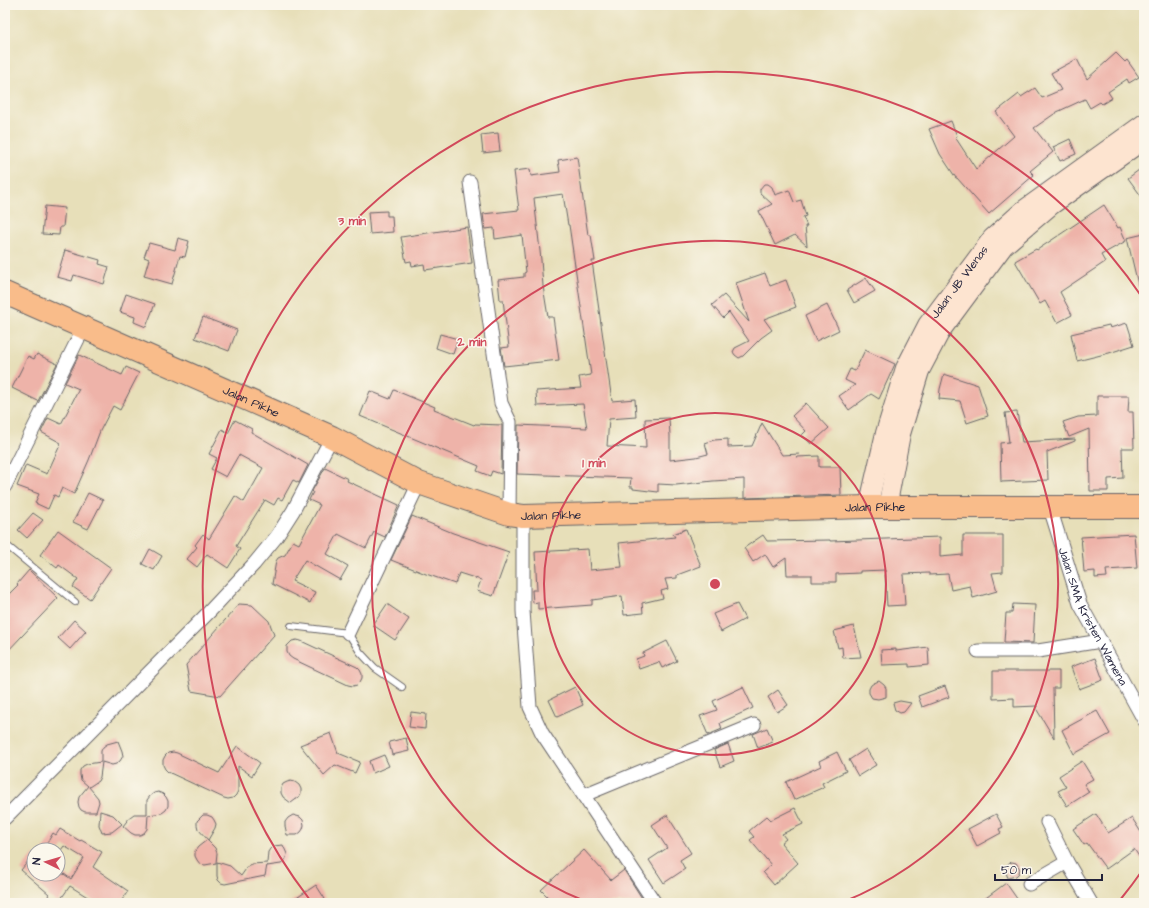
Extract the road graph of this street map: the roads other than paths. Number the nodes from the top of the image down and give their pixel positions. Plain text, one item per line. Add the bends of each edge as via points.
1 (1144, 123) edge
2 (1144, 140) edge
3 (470, 182) dead end
4 (5, 293) edge
5 (84, 327) junction
6 (332, 437) junction
7 (419, 483) junction
8 (5, 486) edge
9 (878, 507) junction
10 (1144, 507) edge
11 (1050, 508) junction
12 (516, 515) junction
13 (5, 544) edge
14 (75, 602) dead end
15 (291, 626) dead end
16 (348, 633) junction
17 (1101, 641) junction
18 (978, 651) dead end
19 (402, 687) dead end
20 (1144, 720) edge
21 (754, 725) dead end
22 (584, 795) junction
23 (5, 818) edge
24 (1047, 822) dead end
25 (1067, 862) junction
26 (1028, 884) dead end
27 (655, 903) edge
28 (1091, 903) edge

1 - 9 main road, Jalan JB Wenas via 1023,210 992,238 927,325 905,368 885,432
2 - 9 main road, Jalan JB Wenas via 1052,205 1004,246 941,331 920,371
3 - 12 street via 501,404 510,422
4 - 5 highway, Jalan Pikhe
5 - 6 highway, Jalan Pikhe
5 - 8 street
6 - 7 highway, Jalan Pikhe
6 - 23 street via 293,510 277,536 254,564
7 - 12 highway, Jalan Pikhe
7 - 16 street
9 - 11 highway, Jalan Pikhe
9 - 12 highway, Jalan Pikhe
10 - 11 highway, Jalan Pikhe
11 - 17 street, Jalan SMA Kristen Wamena via 1080,604
12 - 22 street via 530,707 542,733
13 - 14 lane
15 - 16 lane
16 - 19 lane via 360,652 376,668
17 - 18 street via 1038,651
17 - 20 street, Jalan SMA Kristen Wamena
21 - 22 street
22 - 27 street
24 - 25 street
25 - 26 street
25 - 28 street

